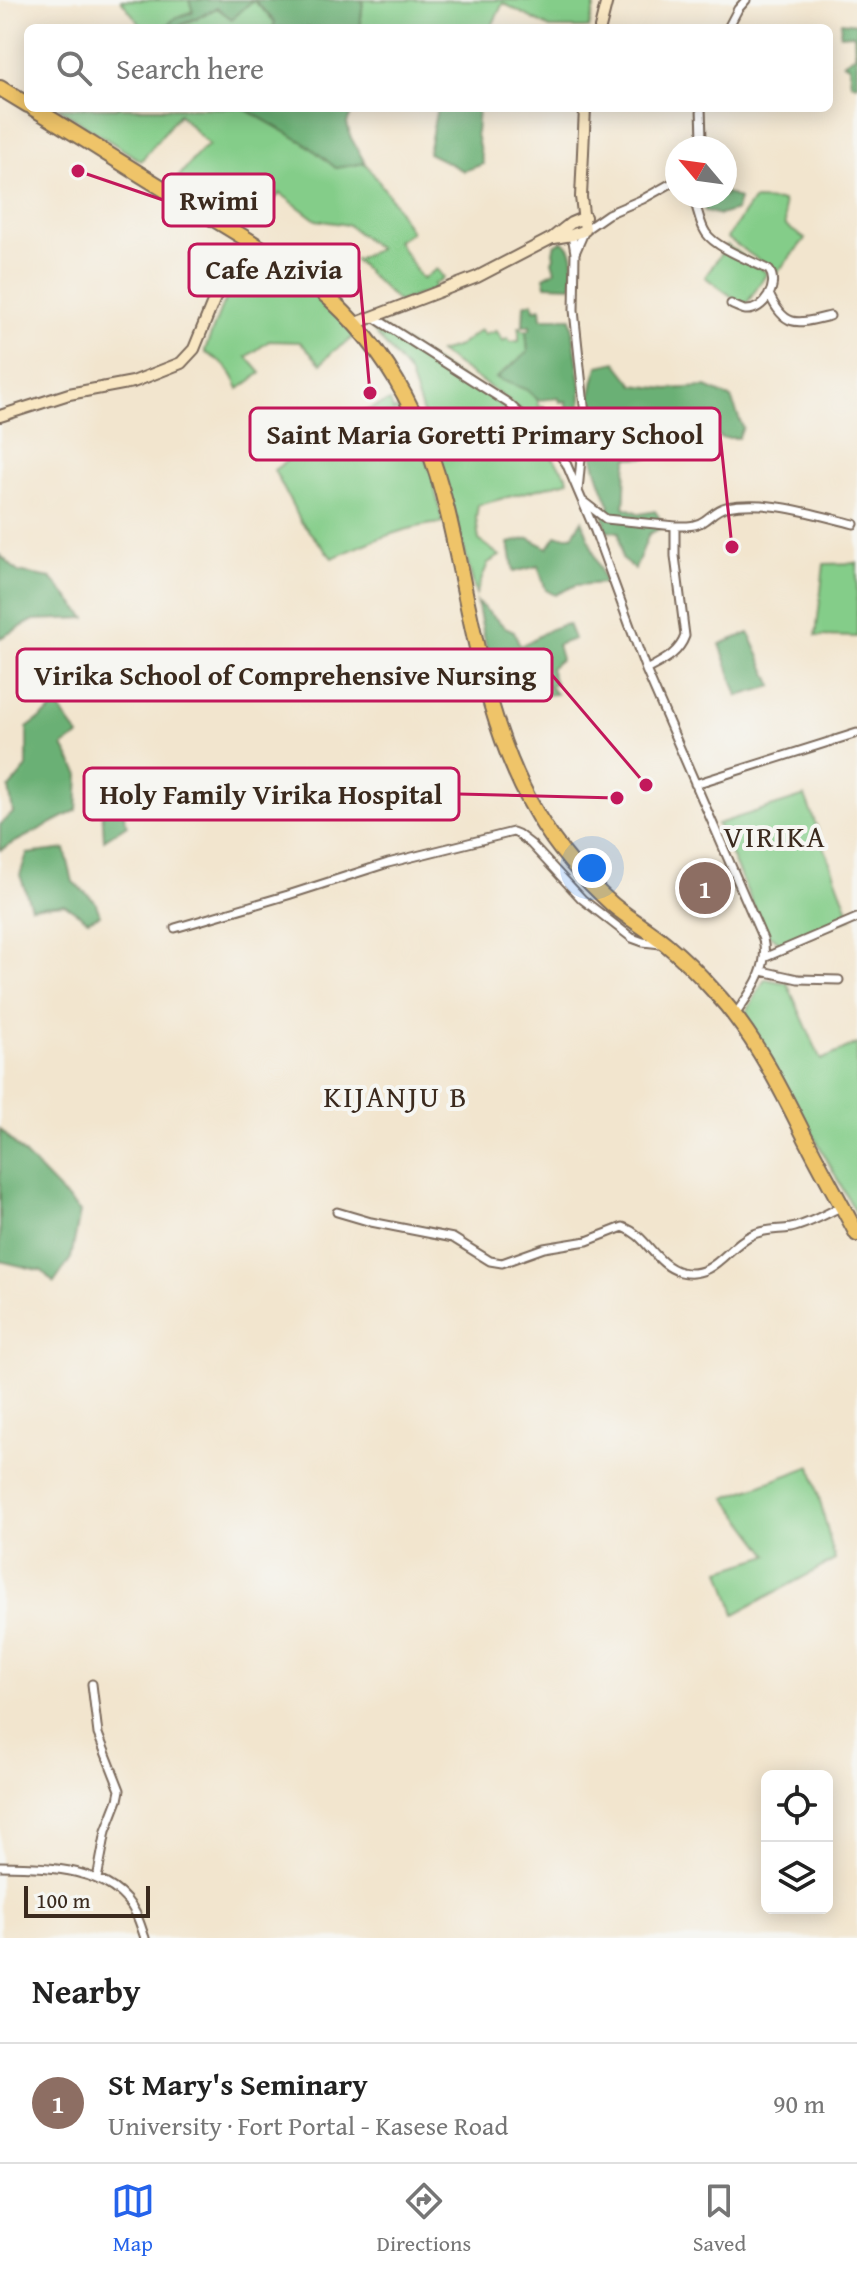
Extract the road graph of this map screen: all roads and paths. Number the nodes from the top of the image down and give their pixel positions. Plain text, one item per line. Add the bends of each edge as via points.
1 (607, 0) edge
2 (746, 0) edge
3 (601, 24) edge
4 (730, 24) edge
5 (0, 88) edge
6 (24, 103) edge
7 (38, 112) edge
8 (585, 112) edge
9 (701, 112) edge
10 (702, 136) edge
11 (665, 187) edge
12 (581, 197) junction
13 (696, 208) edge
14 (608, 214) junction
15 (585, 217) junction
16 (571, 223) junction
17 (585, 230) junction
18 (572, 235) junction
19 (552, 238) junction
20 (249, 240) junction
21 (575, 253) junction
22 (769, 294) junction
23 (731, 304) dead end
24 (830, 316) dead end
25 (375, 318) junction
26 (354, 324) junction
27 (0, 416) edge
28 (578, 491) junction
29 (582, 501) junction
30 (606, 519) junction
31 (854, 524) dead end
32 (675, 526) junction
33 (595, 531) junction
34 (646, 670) junction
35 (857, 733) edge
36 (695, 784) junction
37 (857, 918) edge
38 (175, 928) dead end
39 (667, 944) junction
40 (766, 957) junction
41 (762, 971) junction
42 (839, 980) dead end
43 (735, 1015) junction
44 (842, 1206) junction
45 (337, 1212) dead end
46 (857, 1234) edge
47 (92, 1684) dead end
48 (0, 1866) edge
49 (97, 1879) junction
50 (145, 1938) edge

1 - 3 street
2 - 4 street
5 - 6 highway
7 - 20 highway
8 - 12 street
9 - 10 street
11 - 14 street
12 - 15 street
12 - 16 street
13 - 22 street via 706,234 716,243 769,270 774,284
14 - 15 street
14 - 17 street
15 - 16 street
15 - 17 street
16 - 18 street
16 - 19 street
17 - 18 street
17 - 21 street
18 - 19 street
18 - 21 street
19 - 25 street via 461,285
20 - 26 highway via 306,279
20 - 27 street via 214,300 194,349 181,363 133,382 69,394
21 - 28 street via 574,310 585,415
22 - 23 street via 753,308
22 - 24 street via 783,317 793,321
25 - 26 street
25 - 28 street via 508,403 545,436 566,463
26 - 39 highway via 399,382 432,456 490,699 521,784 576,868 617,908
28 - 29 street
29 - 30 street
29 - 33 street
30 - 32 street
30 - 33 street
31 - 32 street via 803,511 740,506 722,508 695,526
32 - 34 street via 685,636 676,652
33 - 34 street
34 - 36 street
35 - 36 street
36 - 40 street via 763,939
37 - 40 street
38 - 39 street via 388,863 513,832 582,899 632,938
39 - 43 highway
40 - 41 street
41 - 42 street
41 - 43 street
43 - 44 highway
44 - 45 street via 804,1224 754,1234 712,1267 690,1273 669,1267 623,1227 502,1263 453,1238
44 - 46 highway
47 - 49 street via 98,1734 120,1790
48 - 49 street via 54,1868
49 - 50 street via 136,1912

